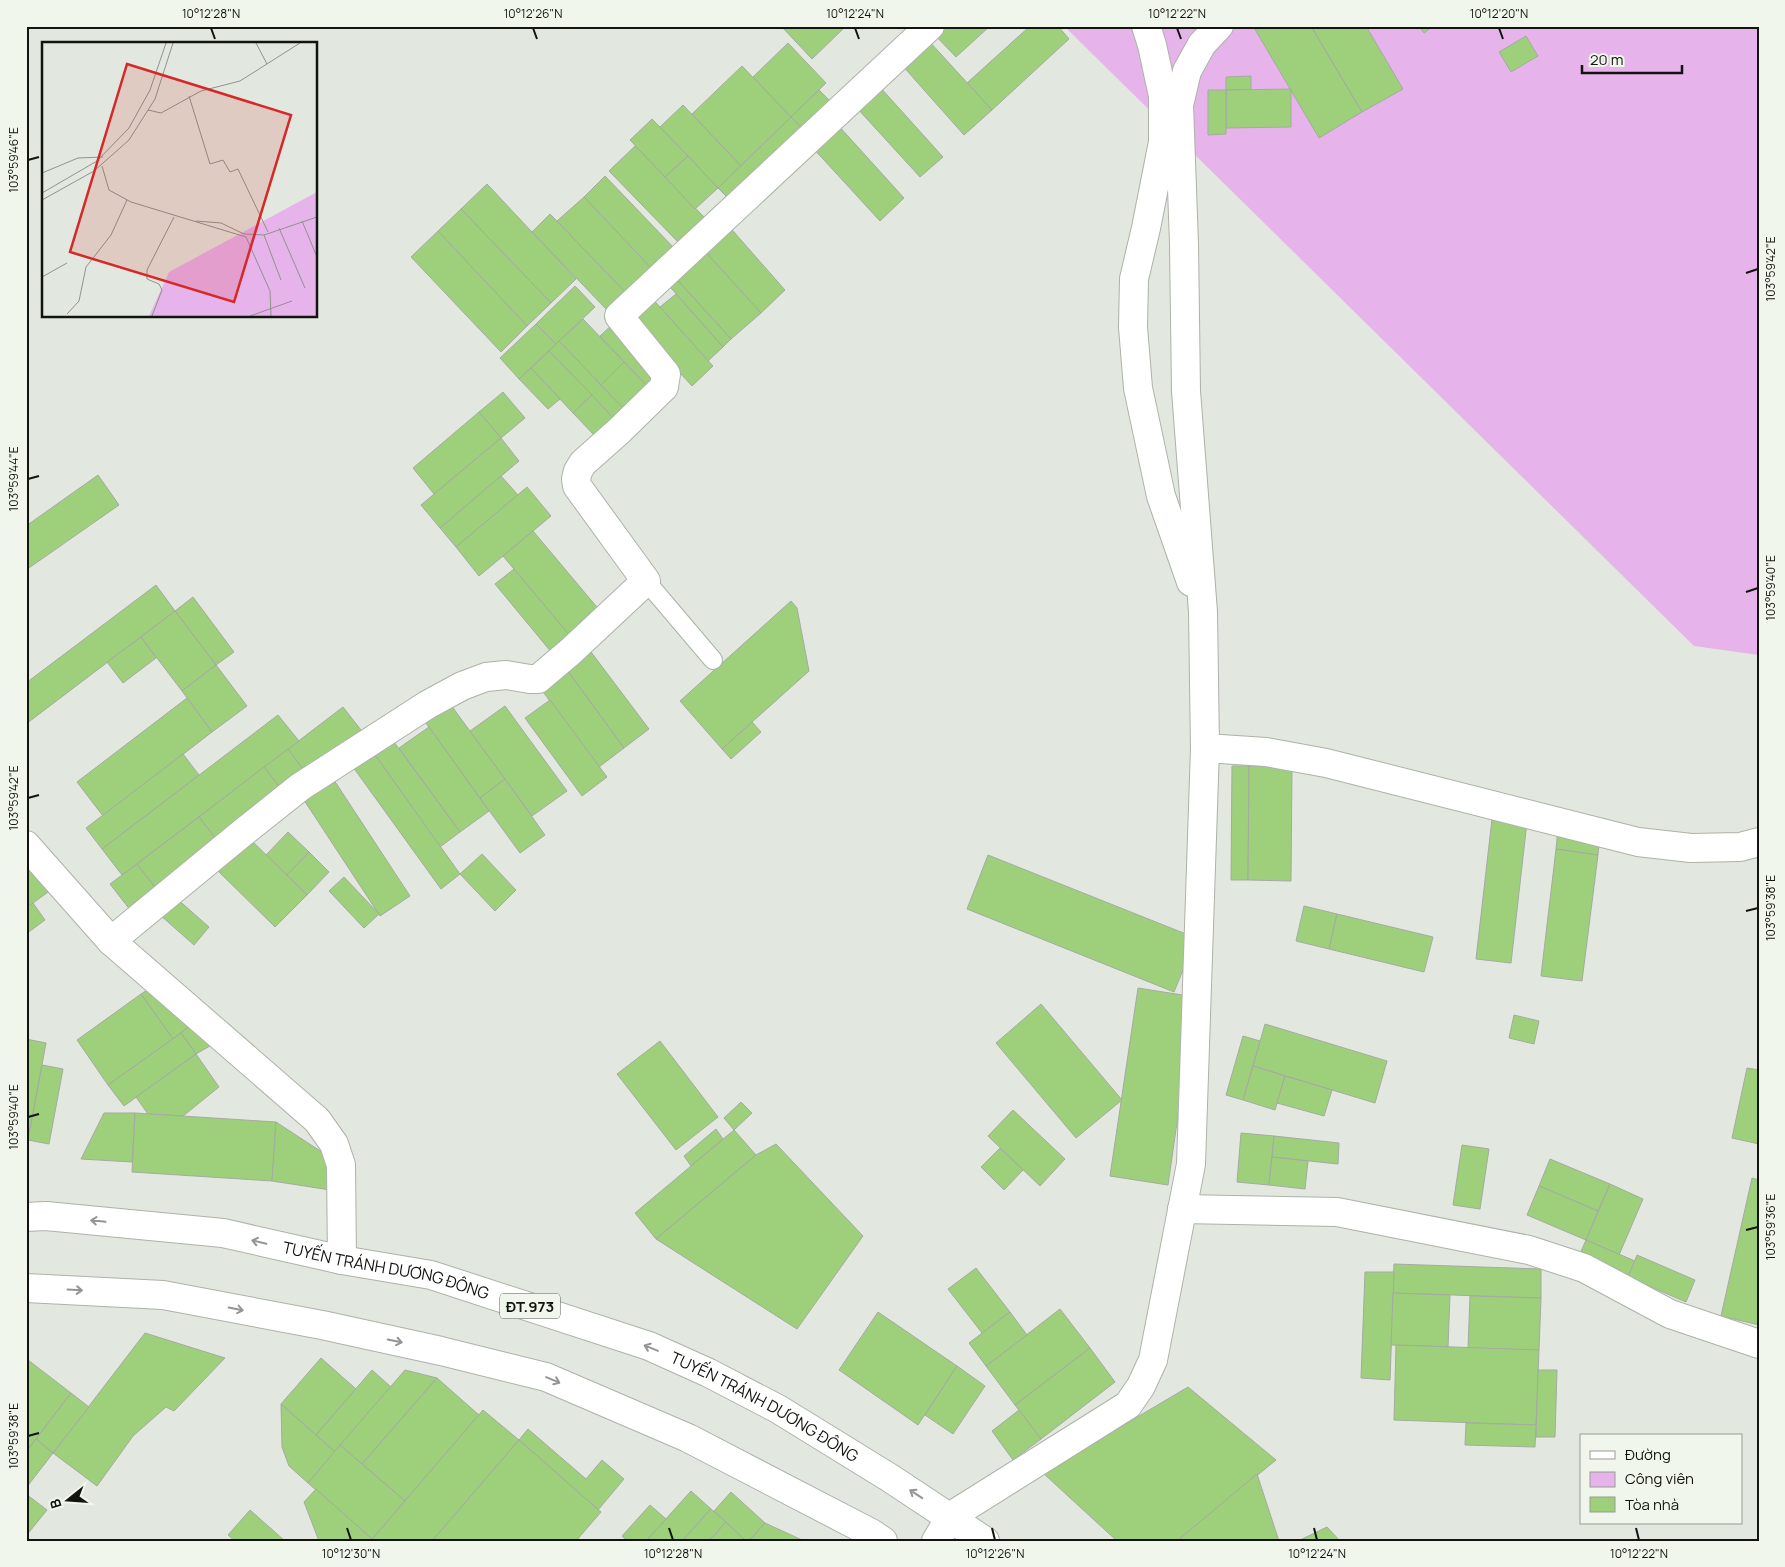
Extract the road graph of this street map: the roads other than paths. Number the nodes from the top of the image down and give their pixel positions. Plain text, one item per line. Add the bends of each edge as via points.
1 (930, 26) edge
2 (1146, 26) edge
3 (1219, 26) edge
4 (646, 581) junction
5 (1203, 612) junction
6 (712, 660) dead end
7 (1205, 748) junction
8 (1759, 842) edge
9 (26, 845) edge
10 (112, 941) junction
11 (1182, 1209) junction
12 (26, 1216) edge
13 (342, 1260) junction
14 (26, 1288) edge
15 (1759, 1344) edge
16 (951, 1516) junction
17 (874, 1538) edge
18 (936, 1541) edge
19 (985, 1541) edge

1 - 4 street via 619,316 666,374 664,387 583,462 576,478 577,486
2 - 5 street via 1163,96 1163,142 1134,279 1133,327 1138,388 1161,496
3 - 5 street via 1202,44 1187,71 1179,105 1186,391
4 - 6 lane
4 - 10 street via 538,678 486,677 462,686 427,705 300,788
5 - 7 street
7 - 8 street via 1266,752 1326,763 1638,842 1691,848 1740,848
7 - 11 street via 1191,1164
9 - 10 street
10 - 13 street via 317,1120 334,1144 341,1165
11 - 15 street via 1337,1212 1529,1250 1584,1268 1670,1314
11 - 16 street via 1153,1360 1128,1405
13 -> 12 street, TUYẾN TRÁNH DƯƠNG ĐÔNG / ĐT.973 via 224,1234
16 -> 13 street, TUYẾN TRÁNH DƯƠNG ĐÔNG / ĐT.973 via 778,1408 649,1346 431,1275
14 -> 17 street via 163,1295 322,1325 546,1377 688,1438
16 - 18 street
16 - 19 street, TUYẾN TRÁNH DƯƠNG ĐÔNG / ĐT.973

